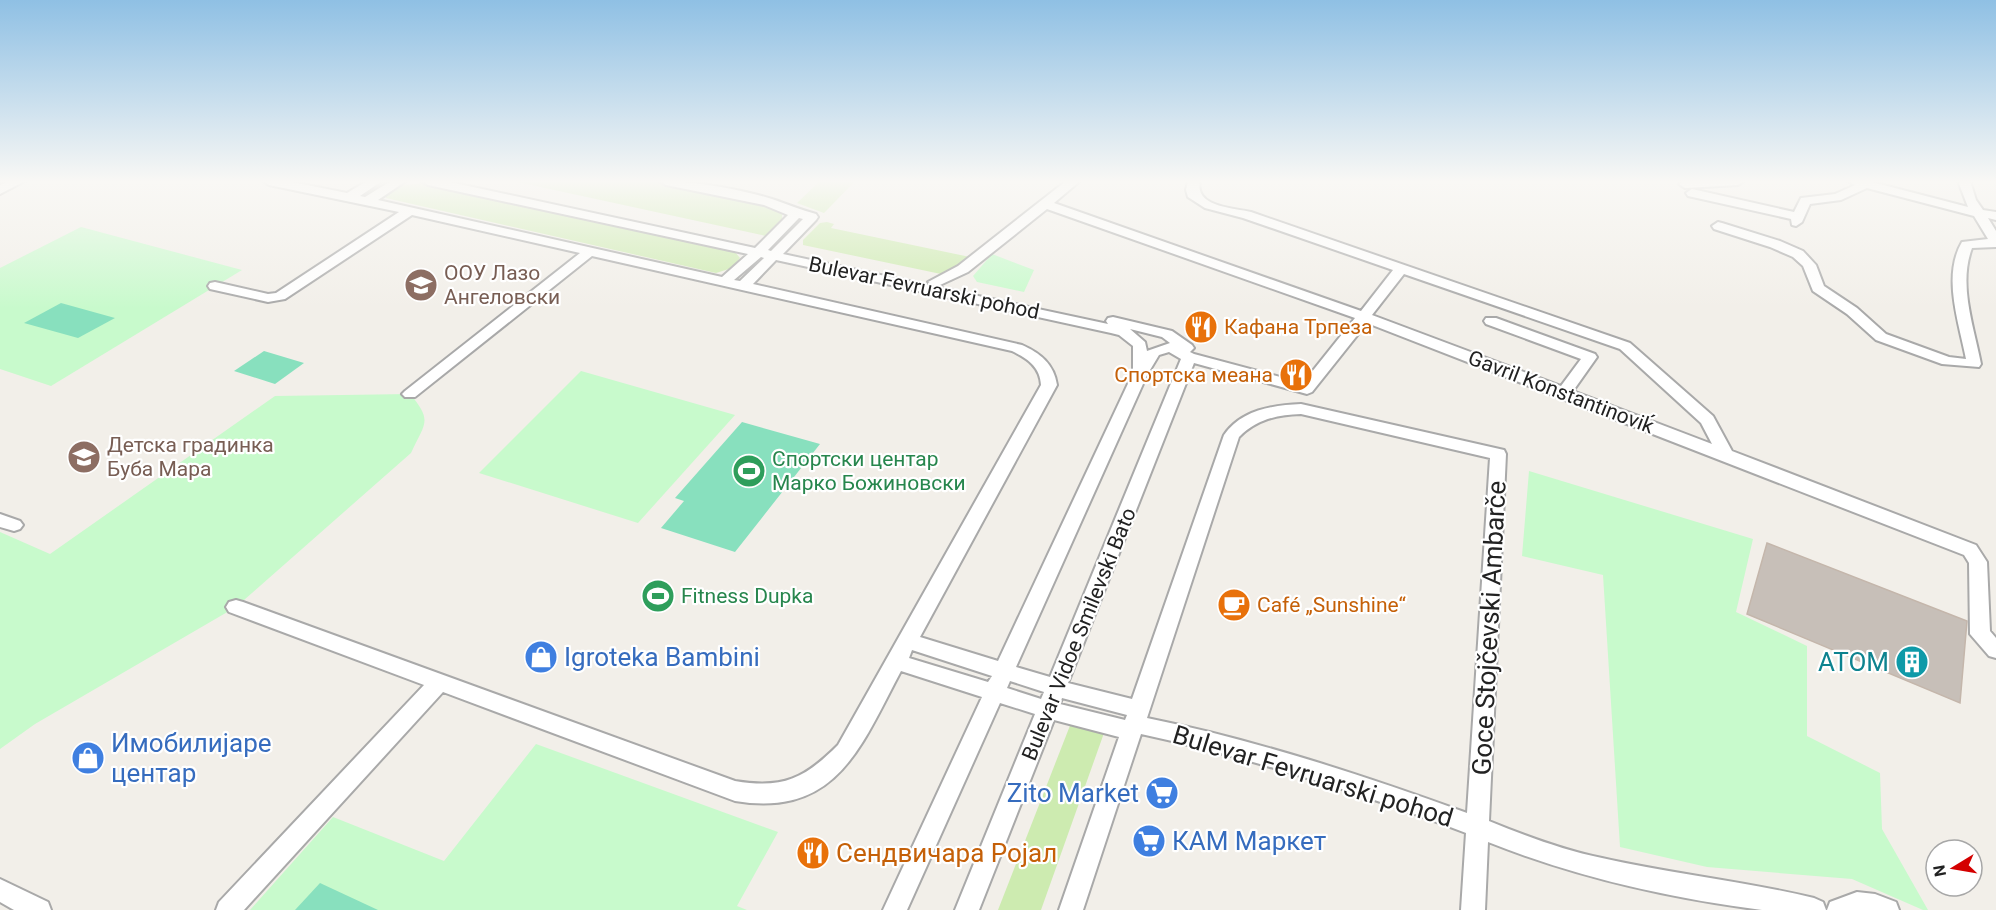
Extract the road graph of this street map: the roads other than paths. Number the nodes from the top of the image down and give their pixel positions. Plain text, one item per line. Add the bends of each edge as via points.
1 (390, 223) edge
2 (464, 223) edge
3 (635, 223) edge
4 (647, 223) edge
5 (789, 223) edge
6 (805, 223) edge
7 (1020, 223) edge
8 (1100, 223) edge
9 (1272, 223) edge
10 (1984, 223) edge
11 (1718, 226) dead end
12 (1996, 242) edge
13 (769, 251) junction
14 (589, 252) junction
15 (1402, 268) junction
16 (963, 269) junction
17 (724, 282) junction
18 (935, 282) junction
19 (215, 286) dead end
20 (742, 287) junction
21 (968, 290) junction
22 (1362, 316) junction
23 (1491, 321) dead end
24 (1190, 357) junction
25 (1139, 375) junction
26 (1564, 393) junction
27 (410, 394) dead end
28 (1304, 399) junction
29 (1725, 453) junction
30 (236, 607) dead end
31 (908, 641) junction
32 (1996, 650) edge
33 (897, 662) junction
34 (1004, 671) junction
35 (439, 682) junction
36 (1057, 688) junction
37 (995, 693) junction
38 (1049, 710) junction
39 (1135, 722) junction
40 (1477, 827) junction
41 (0, 890) edge
42 (39, 910) edge
43 (228, 910) edge
44 (896, 910) edge
45 (967, 910) edge
46 (1071, 910) edge
47 (1473, 910) edge
48 (1814, 910) edge
49 (1839, 910) edge
50 (1887, 910) edge

1 - 19 street via 280,296 268,298
2 - 14 street
3 - 13 street, Bulevar Fevruarski pohod
4 - 13 street, Bulevar Fevruarski pohod
5 - 13 street
6 - 13 street
7 - 16 street
8 - 22 street, Gavril Konstantinoviḱ
9 - 15 street
10 - 12 street
11 - 12 street via 1797,254 1809,265 1818,288 1852,310 1881,337 1947,361 1974,364 1961,293 1962,253 1966,245
13 - 17 street
13 - 18 street, Bulevar Fevruarski pohod
13 - 20 street
13 - 25 street, Bulevar Fevruarski pohod via 1124,332 1140,345
14 - 17 street
14 - 27 street
15 - 22 street
15 - 29 street via 1631,350 1707,420
16 - 18 street
16 - 21 street
17 - 20 street
18 - 21 street, Bulevar Fevruarski pohod
20 - 31 street via 1017,348 1033,356 1047,372 1049,385
21 - 24 street, Bulevar Fevruarski pohod via 1151,329 1179,341
22 - 26 street, Gavril Konstantinoviḱ
22 - 28 street
23 - 26 street via 1590,357
24 - 25 street via 1170,347 1160,349
24 - 28 street
24 - 36 street, Bulevar Vidoe Smilevski Bato
25 - 34 street
26 - 29 street, Gavril Konstantinoviḱ
28 - 39 street via 1258,415 1241,424 1232,435
28 - 40 street, Goce Stojčevski Ambarče via 1498,454
29 - 32 street, Gavril Konstantinoviḱ via 1970,550 1978,562 1980,634
30 - 35 street
31 - 33 street
31 - 34 street
33 - 35 street via 835,765 796,791 775,795 735,791
33 - 37 street
34 - 36 street
34 - 37 street
35 - 43 street
36 - 38 street, Bulevar Vidoe Smilevski Bato
36 - 39 street
37 - 38 street
37 - 44 street
38 - 39 street
38 - 45 street, Bulevar Vidoe Smilevski Bato
39 - 40 street, Bulevar Fevruarski pohod via 1292,764
39 - 46 street
40 - 47 street, Goce Stojčevski Ambarče
40 - 48 street, Bulevar Fevruarski pohod via 1572,862
41 - 42 street
49 - 50 street via 1848,904 1864,903

